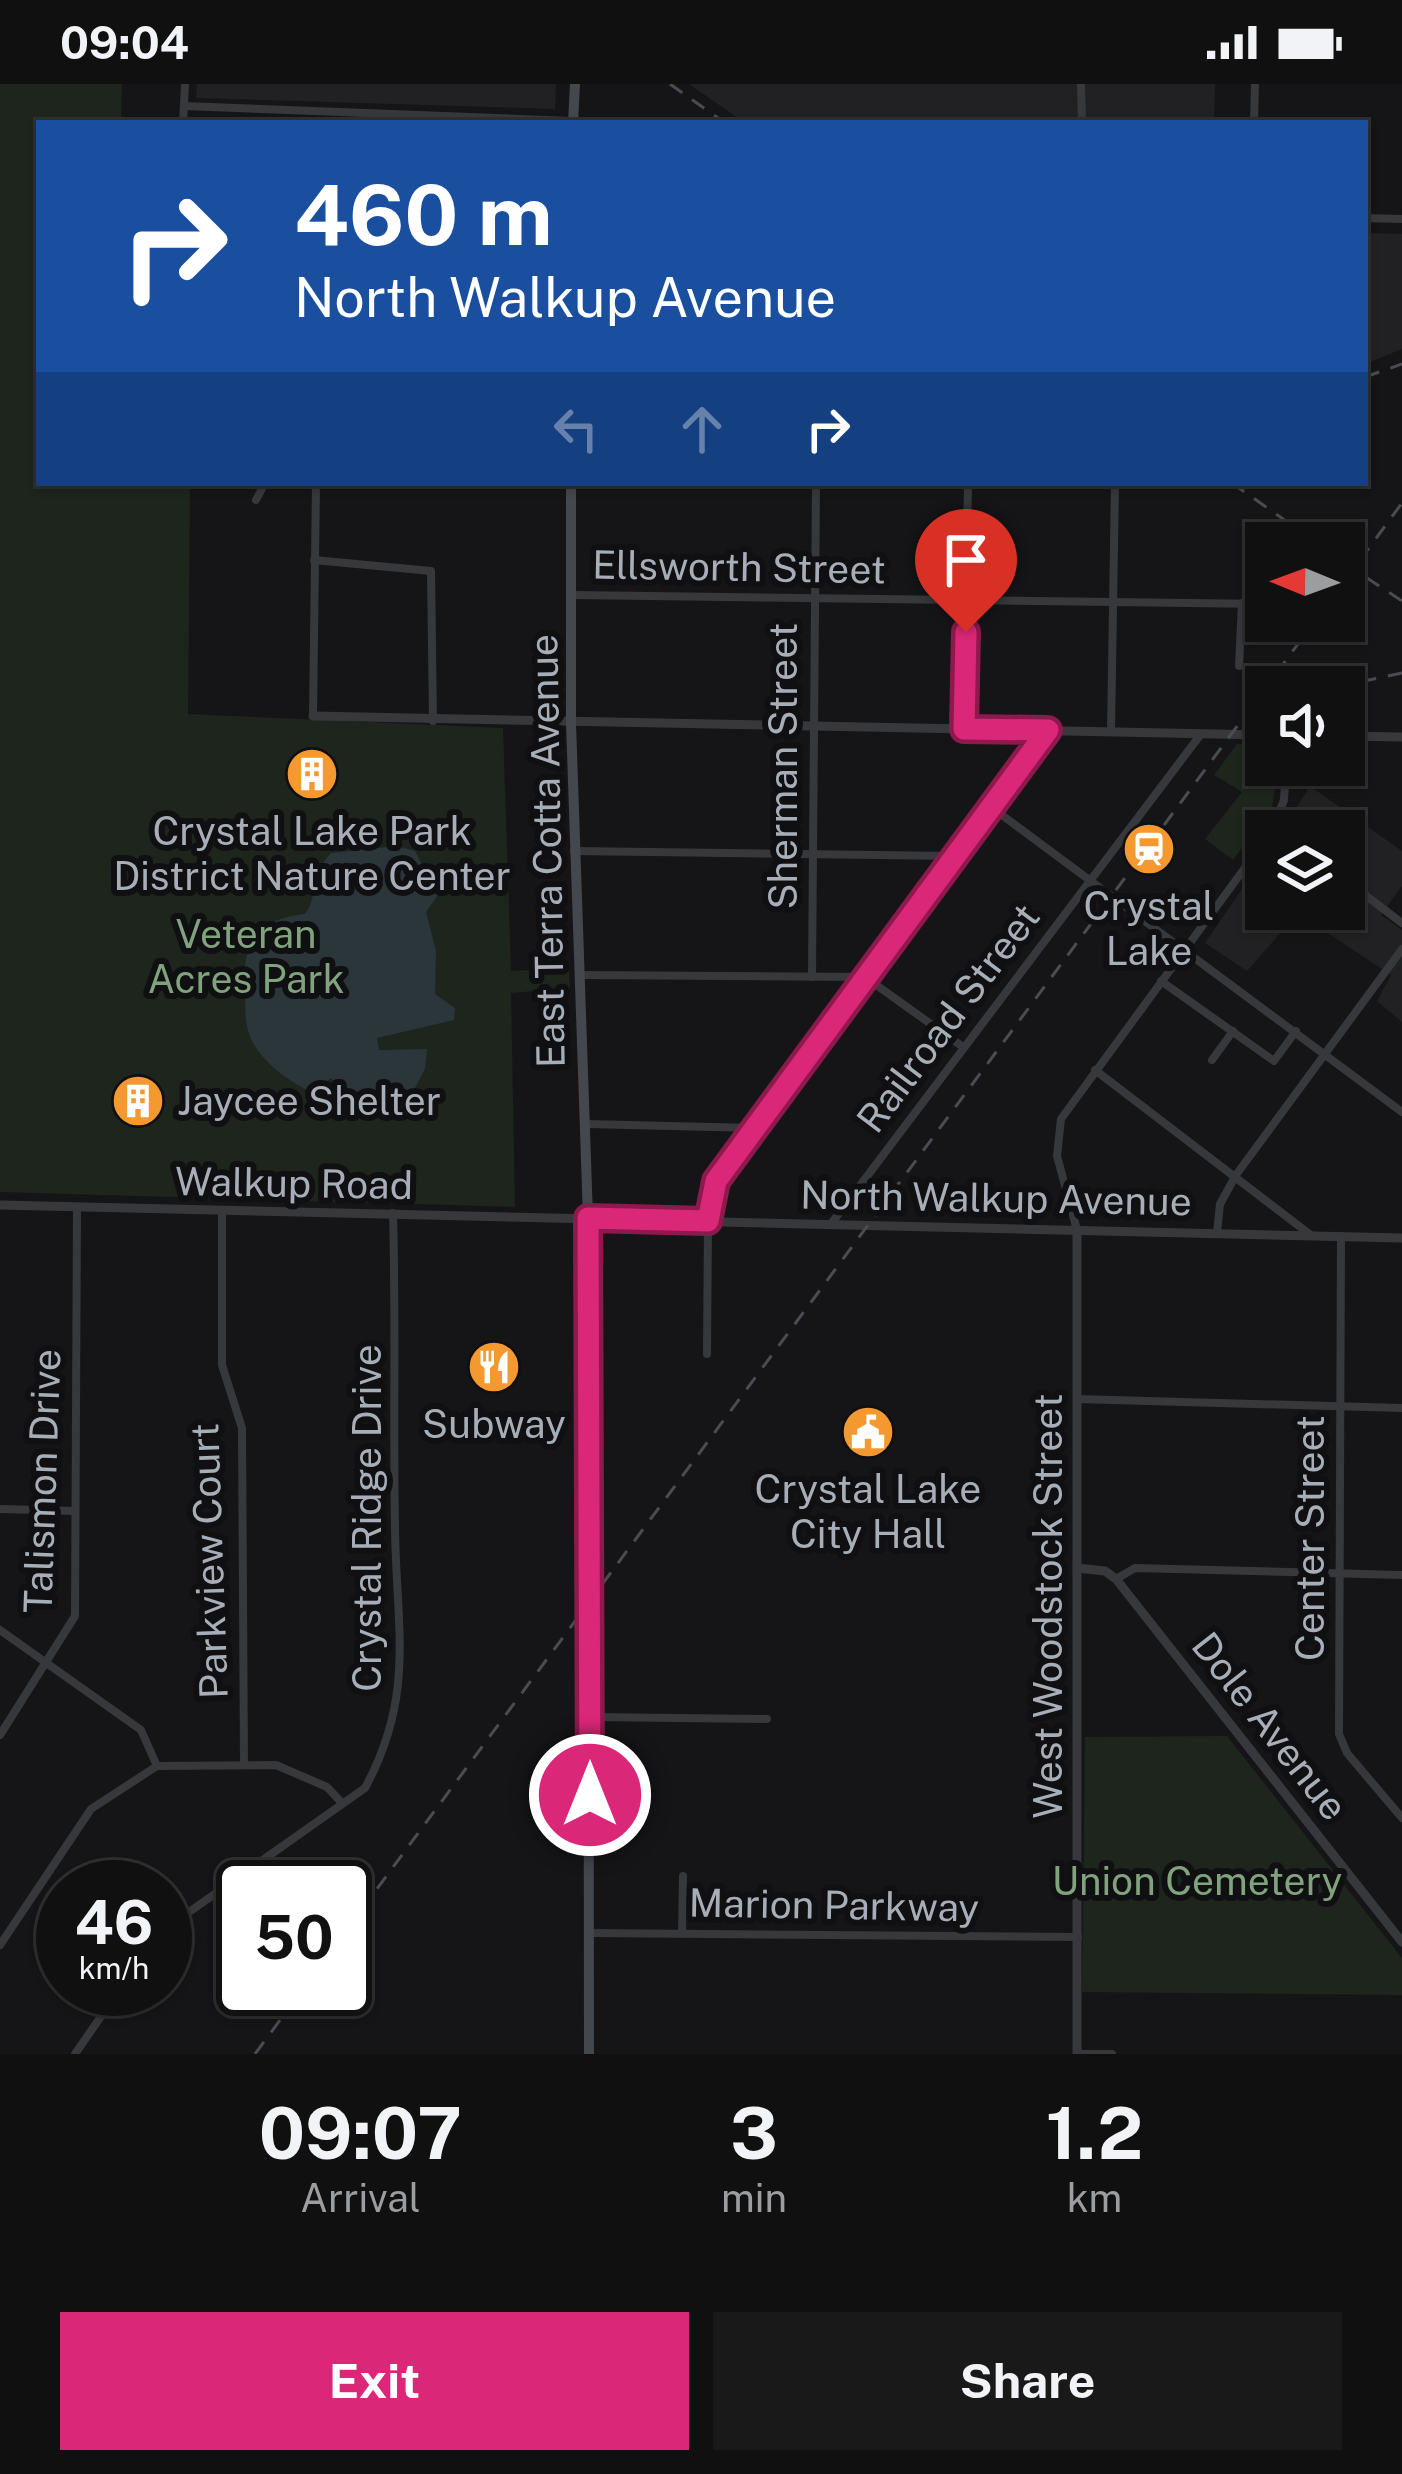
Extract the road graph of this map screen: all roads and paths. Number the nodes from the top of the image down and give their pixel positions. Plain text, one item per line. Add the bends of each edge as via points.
1 (185, 84) edge
2 (1082, 84) edge
3 (1255, 84) edge
4 (574, 88) edge
5 (184, 106) junction
6 (183, 120) edge
7 (524, 120) edge
8 (573, 120) edge
9 (1082, 120) edge
10 (1254, 120) edge
11 (1368, 218) edge
12 (1402, 219) edge
13 (263, 486) edge
14 (316, 486) edge
15 (572, 486) edge
16 (816, 486) edge
17 (968, 486) edge
18 (1114, 486) edge
19 (256, 500) dead end
20 (314, 560) junction
21 (571, 595) junction
22 (814, 598) junction
23 (967, 600) junction
24 (1113, 602) junction
25 (1242, 603) junction
26 (1245, 603) edge
27 (1239, 666) dead end
28 (313, 716) joint
29 (433, 722) junction
30 (571, 723) junction
31 (814, 726) junction
32 (964, 729) junction
33 (1048, 730) junction
34 (1111, 732) junction
35 (1201, 734) junction
36 (1245, 735) edge
37 (1365, 736) edge
38 (1402, 737) edge
39 (991, 807) junction
40 (574, 851) junction
41 (814, 853) junction
42 (954, 856) junction
43 (1245, 868) edge
44 (1090, 879) junction
45 (1365, 895) edge
46 (1402, 923) edge
47 (1185, 949) junction
48 (1402, 950) edge
49 (578, 975) junction
50 (812, 977) junction
51 (866, 977) junction
52 (1162, 981) junction
53 (1233, 1031) junction
54 (1296, 1031) junction
55 (964, 1047) junction
56 (1327, 1056) junction
57 (1212, 1060) dead end
58 (1095, 1070) junction
59 (1402, 1112) edge
60 (584, 1124) junction
61 (755, 1128) junction
62 (1236, 1175) junction
63 (0, 1205) edge
64 (77, 1209) junction
65 (223, 1213) junction
66 (393, 1213) junction
67 (588, 1218) junction
68 (708, 1221) junction
69 (831, 1224) junction
70 (1077, 1230) junction
71 (1216, 1233) junction
72 (1312, 1236) junction
73 (1341, 1236) junction
74 (1402, 1238) edge
75 (706, 1354) dead end
76 (1077, 1399) junction
77 (1340, 1407) junction
78 (1402, 1408) edge
79 (0, 1509) edge
80 (76, 1511) junction
81 (1077, 1568) junction
82 (1339, 1574) junction
83 (1402, 1575) edge
84 (1116, 1579) junction
85 (0, 1630) edge
86 (49, 1663) junction
87 (590, 1717) junction
88 (767, 1720) dead end
89 (0, 1735) edge
90 (244, 1765) junction
91 (157, 1766) junction
92 (342, 1803) junction
93 (1402, 1819) edge
94 (683, 1876) dead end
95 (192, 1910) edge
96 (589, 1933) junction
97 (682, 1934) junction
98 (1078, 1937) junction
99 (1402, 1942) edge
100 (0, 1945) edge
101 (101, 2016) edge
102 (75, 2054) edge
103 (589, 2054) edge
104 (1077, 2054) edge
105 (1112, 2054) edge

1 - 5 street
2 - 9 street
3 - 10 street
4 - 8 main road
5 - 6 street
5 - 7 street
11 - 12 street
13 - 19 street
14 - 20 street
15 - 21 main road, East Terra Cotta Avenue
16 - 22 street, Sherman Street
17 - 23 street
18 - 24 street
20 - 28 street
20 - 29 street via 424,567 435,581
21 - 22 street, Ellsworth Street
21 - 30 main road, East Terra Cotta Avenue
22 - 23 street, Ellsworth Street
22 - 31 street, Sherman Street
23 - 24 street, Ellsworth Street
23 - 32 street
24 - 25 street, Ellsworth Street
24 - 34 street
25 - 26 street, Ellsworth Street
25 - 27 street
28 - 29 street
29 - 30 street
30 - 31 street
30 - 40 main road, East Terra Cotta Avenue
31 - 32 street
31 - 41 street, Sherman Street
32 - 33 street
33 - 34 street
33 - 39 street
34 - 35 street
35 - 36 street
35 - 44 street, Railroad Street
37 - 38 street
39 - 42 street
39 - 44 street
40 - 41 street
40 - 49 main road, East Terra Cotta Avenue
41 - 42 street
41 - 50 street, Sherman Street
42 - 51 street
43 - 47 street
44 - 47 street
44 - 55 street, Railroad Street
45 - 46 street
47 - 52 street
47 - 54 street
48 - 56 street
49 - 50 street
49 - 60 main road, East Terra Cotta Avenue
50 - 51 street
51 - 55 street
51 - 61 street
52 - 53 street
52 - 58 street
53 - 54 street via 1274,1061
53 - 57 street
54 - 56 street
55 - 69 street, Railroad Street
56 - 59 street
56 - 62 street
58 - 62 street
58 - 70 street via 1058,1130
60 - 61 street
60 - 67 main road, East Terra Cotta Avenue
61 - 68 street via 712,1188
62 - 71 street
62 - 72 street
63 - 64 street, Walkup Road
64 - 65 street, Walkup Road
64 - 80 street, Talismon Drive
65 - 66 street, Walkup Road
65 - 90 street, Parkview Court via 222,1365 242,1428
66 - 67 street, Walkup Road
66 - 92 street, Crystal Ridge Drive via 404,1658 383,1755 365,1788
67 - 68 street, North Walkup Avenue
67 - 87 main road, East Terra Cotta Avenue
68 - 69 street, North Walkup Avenue
68 - 75 street
69 - 70 street, North Walkup Avenue
70 - 71 street, North Walkup Avenue
70 - 76 street, West Woodstock Street
71 - 72 street, North Walkup Avenue
72 - 73 street, North Walkup Avenue
73 - 74 street, North Walkup Avenue
73 - 77 street, Center Street
76 - 77 street
76 - 81 street, West Woodstock Street
77 - 78 street
77 - 82 street, Center Street
79 - 80 street
80 - 86 street, Talismon Drive via 75,1616
81 - 84 street
81 - 98 street, West Woodstock Street
82 - 83 street
82 - 84 street via 1135,1568
82 - 93 street, Center Street via 1342,1744
84 - 99 street, Dole Avenue
85 - 86 street
86 - 89 street, Talismon Drive
86 - 91 street via 141,1730
87 - 88 street
87 - 96 main road, East Terra Cotta Avenue
90 - 91 street
90 - 92 street via 302,1774
91 - 100 street via 92,1809
92 - 95 street, Crystal Ridge Drive
94 - 97 street
96 - 97 street, Marion Parkway
96 - 103 main road, East Terra Cotta Avenue
97 - 98 street, Marion Parkway
98 - 104 street, West Woodstock Street
101 - 102 street
104 - 105 street

